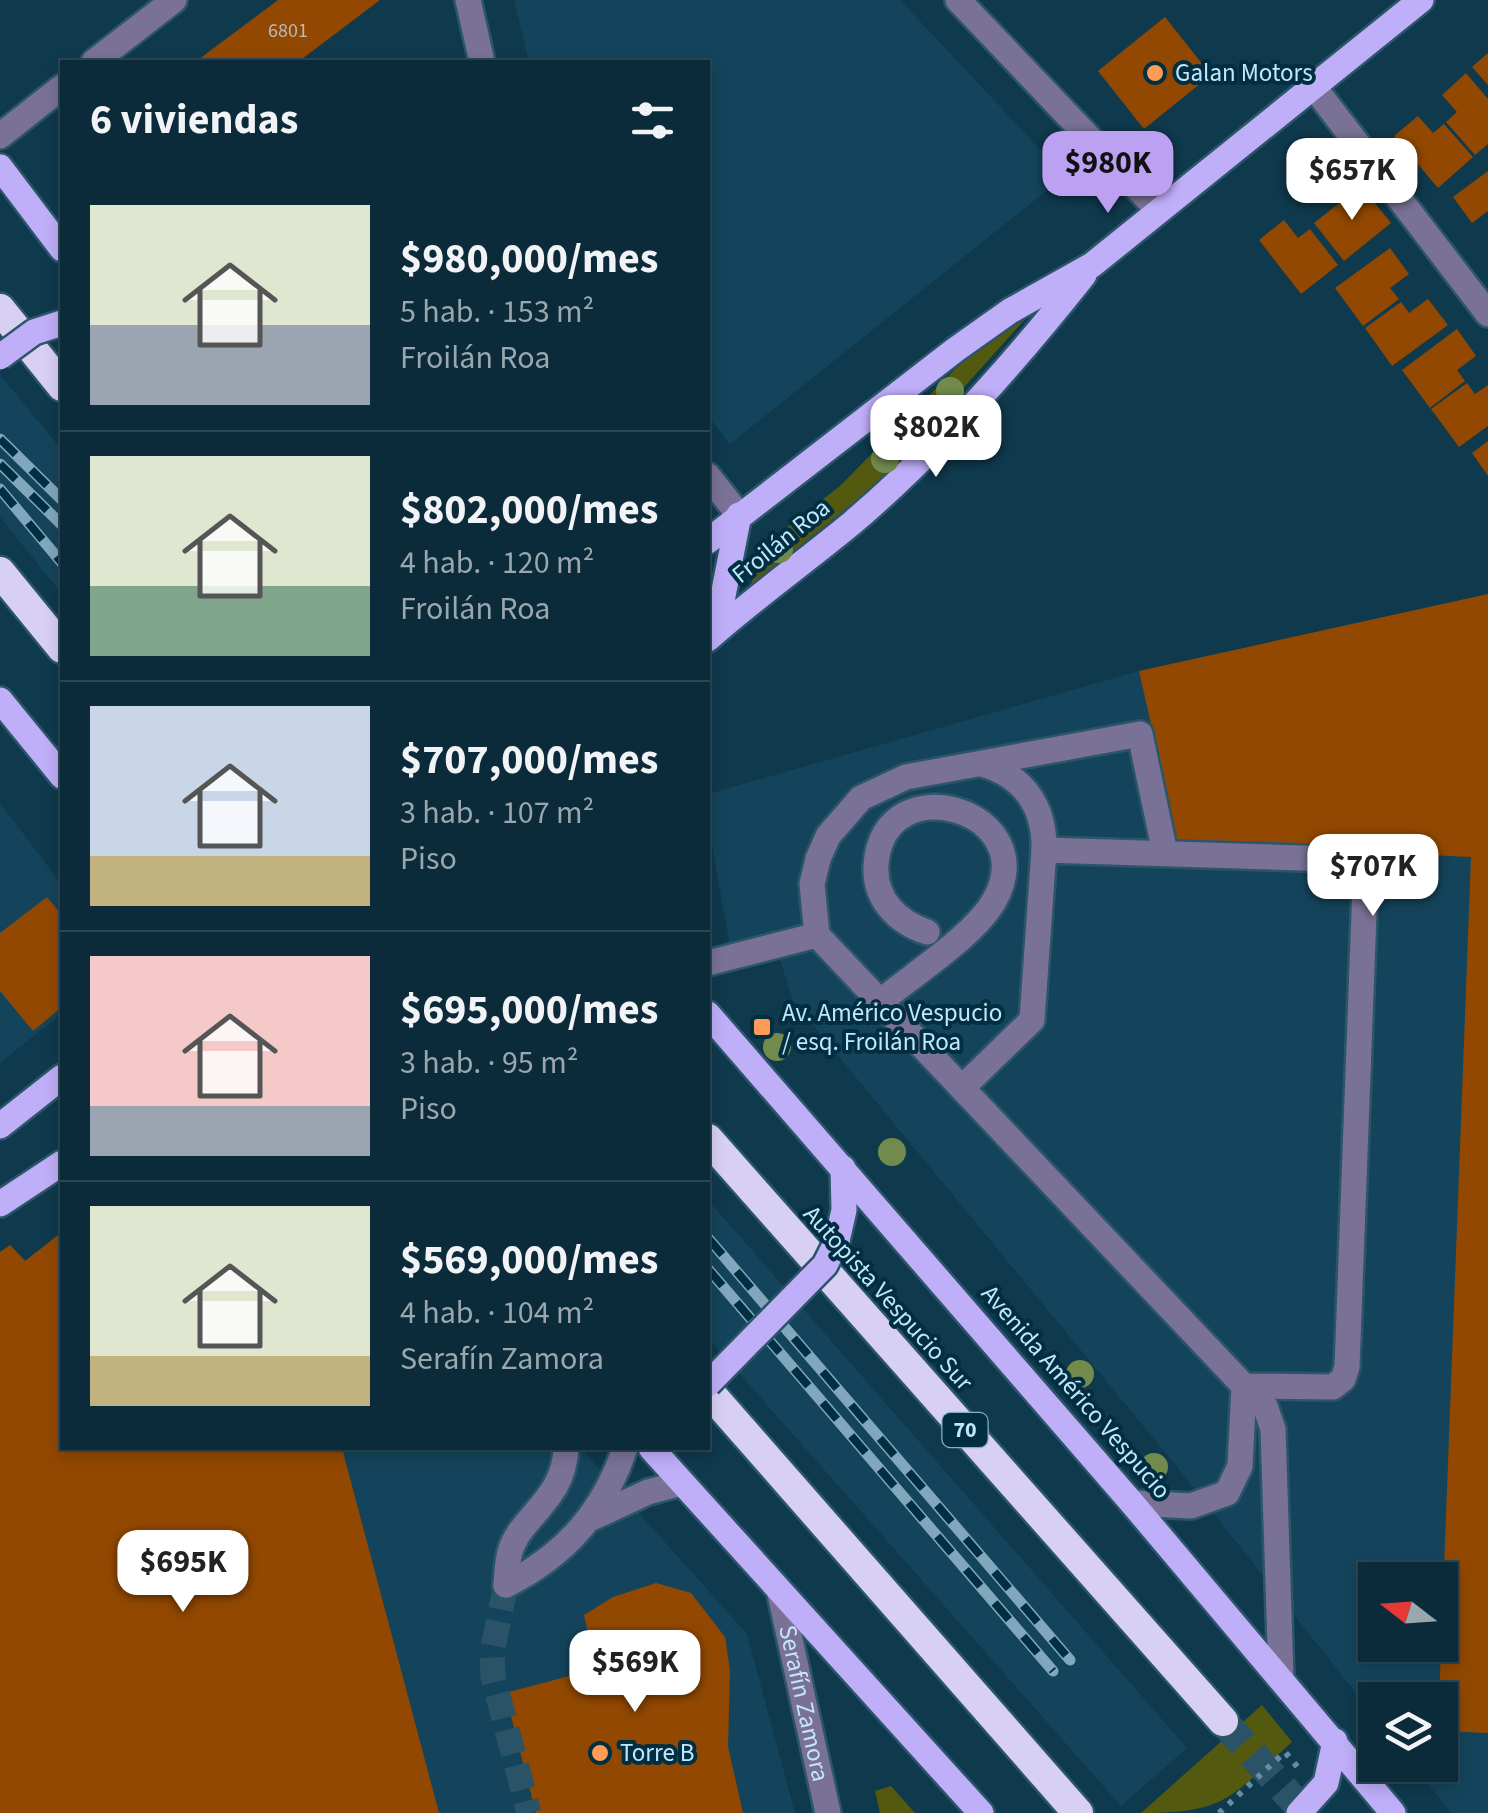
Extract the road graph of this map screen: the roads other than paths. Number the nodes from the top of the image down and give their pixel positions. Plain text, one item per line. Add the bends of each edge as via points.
1 (174, 0) edge
2 (468, 0) edge
3 (958, 0) edge
4 (1421, 0) edge
5 (97, 60) edge
6 (482, 60) edge
7 (1313, 86) junction
8 (60, 89) edge
9 (0, 136) edge
10 (0, 167) edge
11 (1159, 211) junction
12 (60, 246) edge
13 (1092, 265) junction
14 (0, 310) edge
15 (1488, 314) edge
16 (60, 324) edge
17 (0, 357) edge
18 (60, 384) edge
19 (710, 478) edge
20 (740, 515) junction
21 (710, 539) edge
22 (0, 572) edge
23 (712, 635) edge
24 (60, 646) edge
25 (0, 700) edge
26 (9, 728) edge
27 (981, 764) junction
28 (60, 774) edge
29 (1044, 850) junction
30 (1165, 853) junction
31 (927, 932) dead end
32 (817, 934) junction
33 (710, 962) edge
34 (880, 1002) junction
35 (710, 1016) edge
36 (60, 1078) edge
37 (962, 1088) junction
38 (0, 1126) edge
39 (710, 1141) edge
40 (60, 1164) edge
41 (843, 1168) junction
42 (0, 1204) edge
43 (710, 1385) edge
44 (1244, 1386) junction
45 (710, 1389) edge
46 (566, 1450) edge
47 (624, 1450) edge
48 (652, 1450) edge
49 (682, 1483) junction
50 (1132, 1503) junction
51 (594, 1517) junction
52 (780, 1594) junction
53 (1280, 1677) junction
54 (1224, 1721) tunnel mouth
55 (1335, 1741) junction
56 (828, 1813) edge
57 (981, 1813) edge
58 (1078, 1813) edge
59 (1299, 1813) edge
60 (1394, 1813) edge

1 - 5 street
2 - 6 street
3 - 11 street
4 - 7 main road, Froilán Roa
7 - 11 main road, Froilán Roa
7 - 15 street
8 - 9 street
10 - 12 main road
11 - 13 main road, Froilán Roa
13 - 20 main road, Froilán Roa via 969,340
13 - 23 main road, Froilán Roa via 1024,348 903,474
14 - 18 highway
16 - 17 main road, bridge via 34,332
19 - 20 street
20 - 21 main road, Froilán Roa
20 - 23 main road
22 - 24 highway
25 - 26 main road
26 - 28 main road
27 - 29 street via 1010,775 1032,797
27 - 30 street via 1140,734
27 - 32 street via 882,785 843,816 815,871
29 - 30 street
29 - 37 street via 1032,1020
30 - 44 street via 1366,860 1347,1367 1333,1387
31 - 34 street via 910,926 884,901 879,849 915,810 951,806 968,812 994,837 1002,854 1000,890 976,922
32 - 33 street
32 - 34 street
34 - 37 street
35 - 41 main road, Avenida Américo Vespucio
36 - 38 main road
37 - 44 street
39 - 54 highway, Autopista Vespucio Sur / 70
40 - 42 main road
41 - 43 main road, bridge via 844,1210 825,1265
41 - 50 main road, Avenida Américo Vespucio
44 - 50 street via 1240,1466 1227,1492 1191,1506
44 - 53 street via 1265,1406 1273,1428
45 - 58 highway
46 - 51 street via 550,1498 510,1549 506,1585 540,1568
47 - 51 street
48 - 49 main road
49 - 51 street
49 - 52 main road
50 - 53 main road, Avenida Américo Vespucio
52 - 56 street, Serafín Zamora
52 - 57 main road
53 - 55 main road, Avenida Américo Vespucio
55 - 59 main road via 1326,1783
55 - 60 main road, Avenida Américo Vespucio

